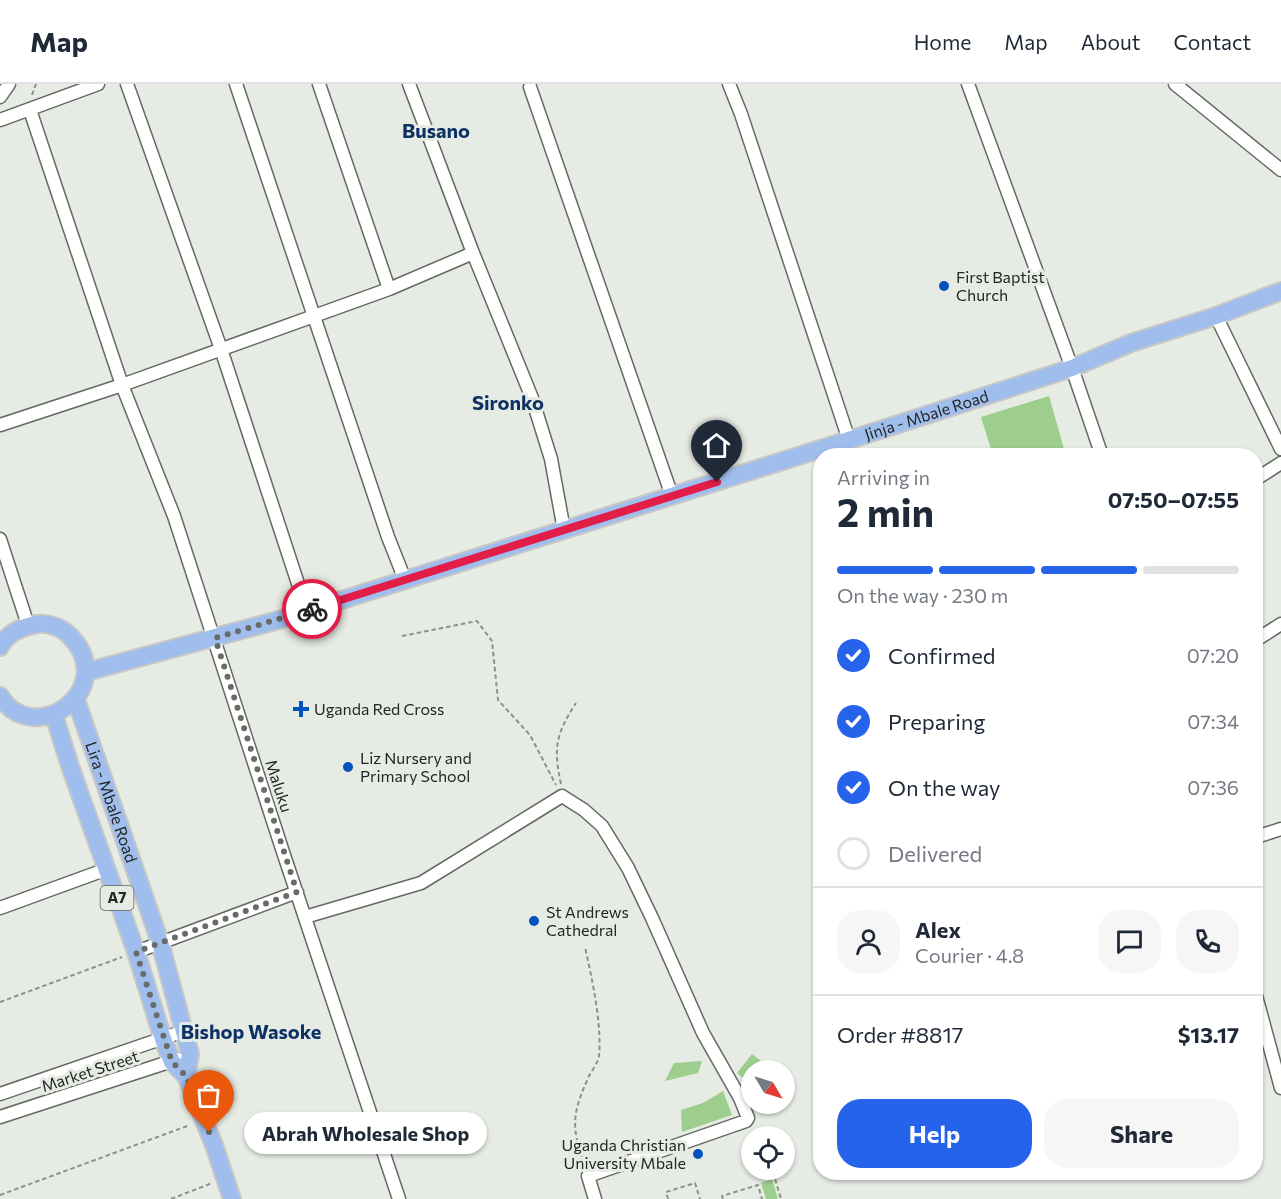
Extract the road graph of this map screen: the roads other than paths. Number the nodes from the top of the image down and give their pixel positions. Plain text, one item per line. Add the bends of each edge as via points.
1 (9, 84) edge
2 (98, 84) edge
3 (127, 84) edge
4 (236, 84) edge
5 (319, 84) edge
6 (409, 84) edge
7 (729, 84) edge
8 (968, 84) edge
9 (1175, 84) edge
10 (530, 87) dead end
11 (0, 97) edge
12 (30, 110) junction
13 (0, 120) edge
14 (1281, 170) edge
15 (473, 253) junction
16 (389, 289) junction
17 (1281, 291) edge
18 (314, 316) junction
19 (1216, 316) junction
20 (221, 349) junction
21 (1072, 368) junction
22 (122, 385) junction
23 (0, 425) edge
24 (849, 440) junction
25 (823, 448) edge
26 (1098, 448) edge
27 (1281, 449) edge
28 (813, 451) edge
29 (1281, 464) edge
30 (1263, 475) edge
31 (672, 495) junction
32 (564, 530) junction
33 (0, 539) edge
34 (405, 580) junction
35 (307, 611) junction
36 (1281, 624) edge
37 (28, 625) junction
38 (1263, 636) edge
39 (215, 638) junction
40 (0, 647) edge
41 (86, 672) junction
42 (0, 696) edge
43 (76, 700) junction
44 (54, 715) junction
45 (1281, 829) edge
46 (1263, 835) edge
47 (107, 868) junction
48 (297, 892) junction
49 (0, 908) edge
50 (305, 917) junction
51 (160, 942) junction
52 (136, 952) junction
53 (1263, 1022) edge
54 (184, 1031) junction
55 (163, 1039) junction
56 (190, 1054) junction
57 (172, 1062) junction
58 (186, 1076) junction
59 (1281, 1088) edge
60 (0, 1094) edge
61 (0, 1117) edge
62 (232, 1199) edge
63 (399, 1199) edge
64 (595, 1199) edge

1 - 11 street
2 - 12 street
3 - 20 street
4 - 18 street
5 - 16 street
6 - 15 street
7 - 24 street
8 - 21 street
9 - 14 street
10 - 31 street
12 - 13 street
12 - 22 street, Maluku
15 - 16 street
15 - 32 street via 532,398 551,459
16 - 18 street
17 - 19 main road, Jinja - Mbale Road
18 - 20 street
18 - 34 street
19 - 21 main road, Jinja - Mbale Road via 1131,343
19 - 27 street
20 - 22 street
20 - 35 street
21 - 24 main road, Jinja - Mbale Road
21 - 26 street
22 - 23 street
22 - 39 street, Maluku via 174,516
24 - 25 main road, Jinja - Mbale Road
28 - 31 main road, Jinja - Mbale Road
29 - 30 street
31 - 32 main road, Jinja - Mbale Road
32 - 34 main road, Jinja - Mbale Road
33 - 37 street
34 - 35 main road, Jinja - Mbale Road
35 - 39 main road, Jinja - Mbale Road
36 - 38 street
37 - 40 main road via 15,631
37 - 41 main road via 53,626 68,633 79,645
39 - 41 main road, Jinja - Mbale Road
39 - 48 street, Maluku
41 - 43 main road
42 - 44 main road via 15,711 31,717
43 - 44 main road
43 - 51 main road, Lira - Mbale Road / A7
44 - 47 main road, Lira - Mbale Road / A7
45 - 46 street
47 - 49 street
47 - 52 main road, Lira - Mbale Road / A7
48 - 50 street, Maluku
48 - 51 street
50 - 63 street, Maluku
50 - 64 street via 421,884 562,796 602,826 628,868 703,1033 748,1118 588,1176
51 - 52 street
51 - 54 main road, Lira - Mbale Road / A7
52 - 55 main road, Lira - Mbale Road / A7
53 - 59 street
54 - 55 street, Market Street
54 - 56 main road, Lira - Mbale Road / A7
55 - 57 main road, Lira - Mbale Road / A7
55 - 60 street, Market Street
56 - 57 street, Market Street
56 - 58 main road, Lira - Mbale Road / A7
57 - 58 main road, Lira - Mbale Road / A7
57 - 61 street, Market Street
58 - 62 main road, Lira - Mbale Road / A7

